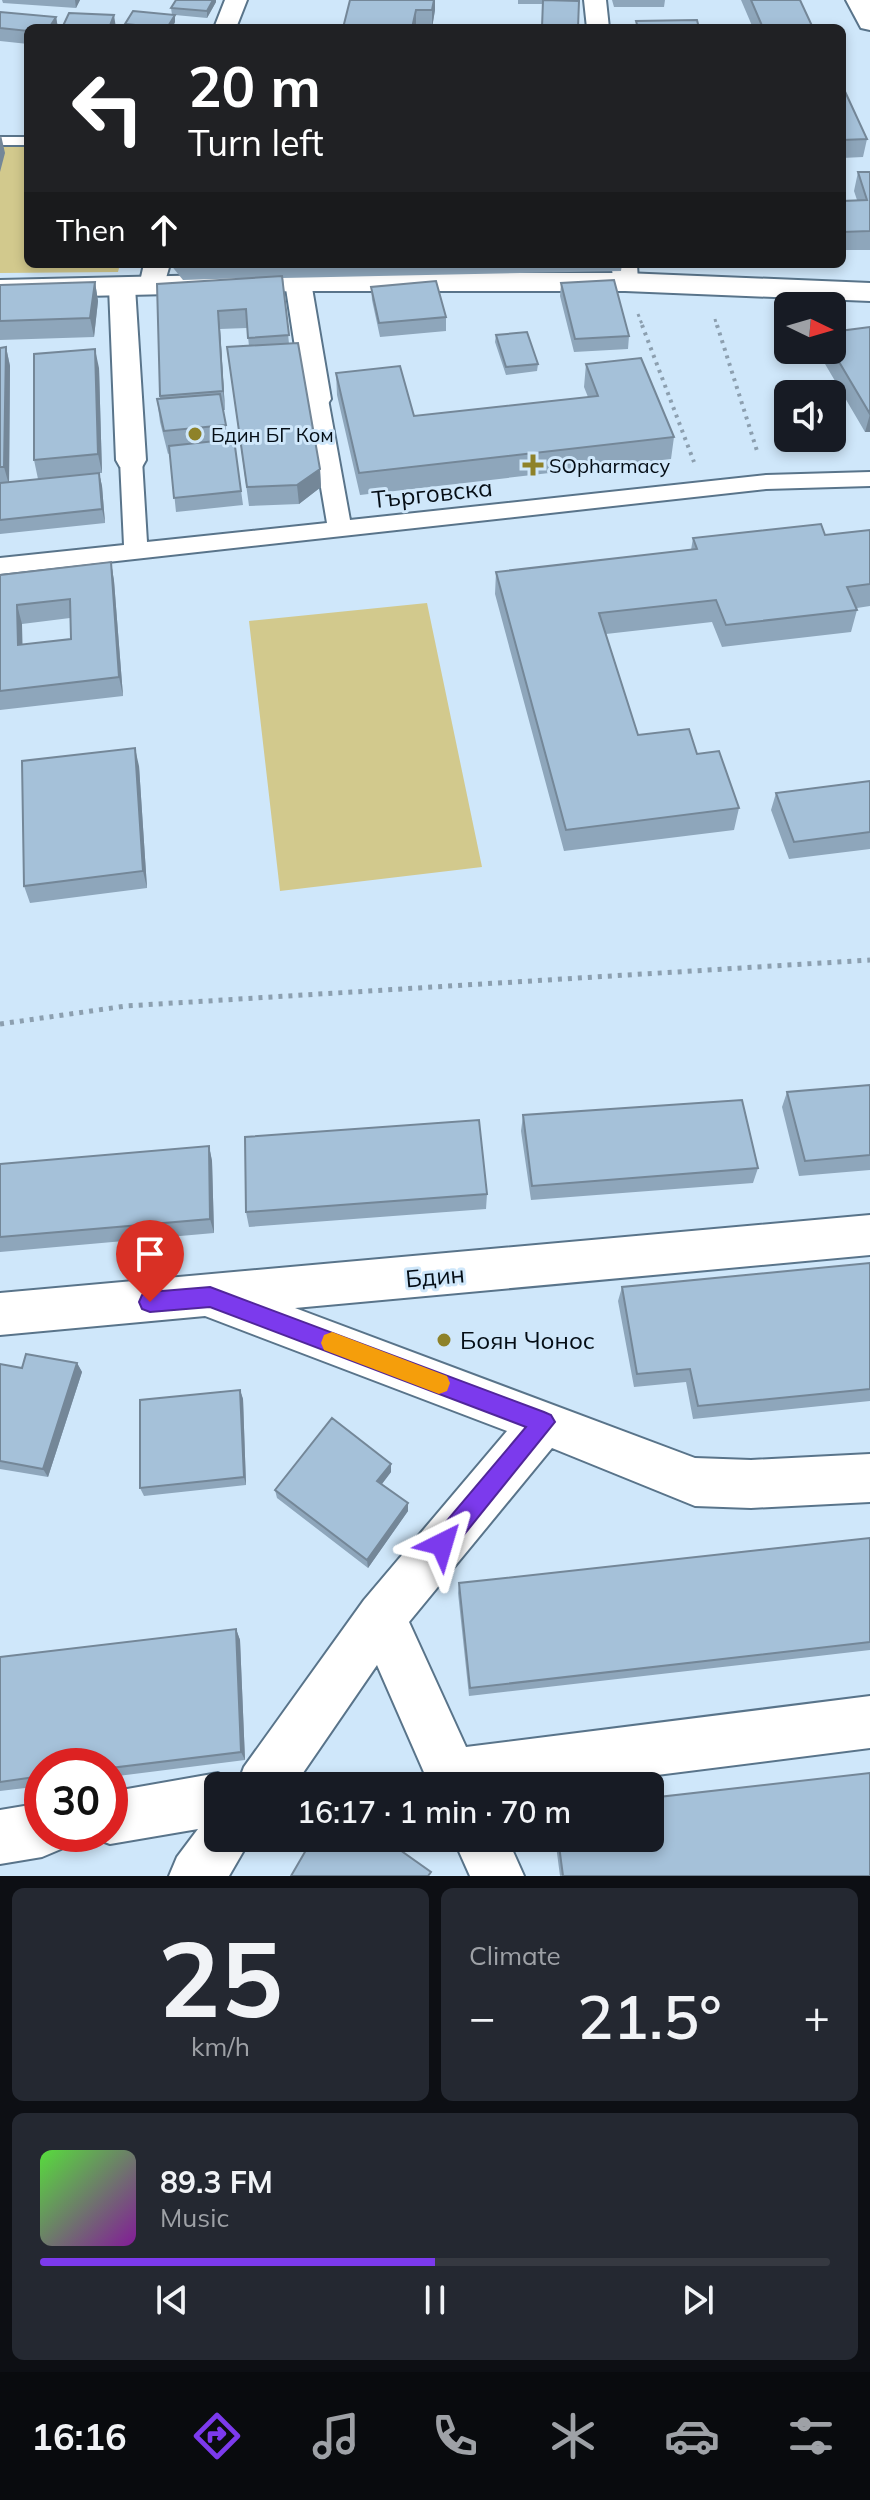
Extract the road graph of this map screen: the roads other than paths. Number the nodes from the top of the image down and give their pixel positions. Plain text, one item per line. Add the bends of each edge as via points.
1 (236, 0) edge
2 (595, 0) edge
3 (859, 0) edge
4 (870, 22) edge
5 (227, 24) edge
6 (598, 24) edge
7 (0, 141) edge
8 (24, 141) edge
9 (624, 273) edge
10 (143, 279) edge
11 (298, 282) junction
12 (0, 289) edge
13 (870, 292) edge
14 (317, 399) joint
15 (131, 460) joint
16 (870, 479) edge
17 (340, 529) junction
18 (136, 551) junction
19 (0, 566) edge
20 (870, 1235) edge
21 (210, 1297) junction
22 (0, 1314) edge
23 (544, 1422) junction
24 (870, 1478) edge
25 (381, 1617) junction
26 (870, 1722) edge
27 (273, 1772) edge
28 (450, 1772) edge
29 (517, 1772) edge
30 (204, 1801) edge
31 (128, 1815) edge
32 (24, 1833) edge
33 (0, 1837) edge
34 (214, 1852) edge
35 (486, 1852) edge
36 (196, 1876) edge
37 (497, 1876) edge

1 - 5 street
2 - 6 street
3 - 4 street
7 - 8 lane
9 - 11 street
9 - 13 street via 705,286
10 - 11 street
10 - 12 street
10 - 15 street
11 - 14 street
14 - 17 street
15 - 18 street
16 - 17 street, Търговска via 766,482
17 - 18 street, Търговска
18 - 19 street, Търговска
20 - 21 street, Бдин
21 - 22 street, Бдин
21 - 23 street
23 - 24 street via 695,1482
23 - 25 street
25 - 27 street
25 - 28 street
26 - 29 street
30 - 31 street
32 - 33 street
34 - 36 street
35 - 37 street

